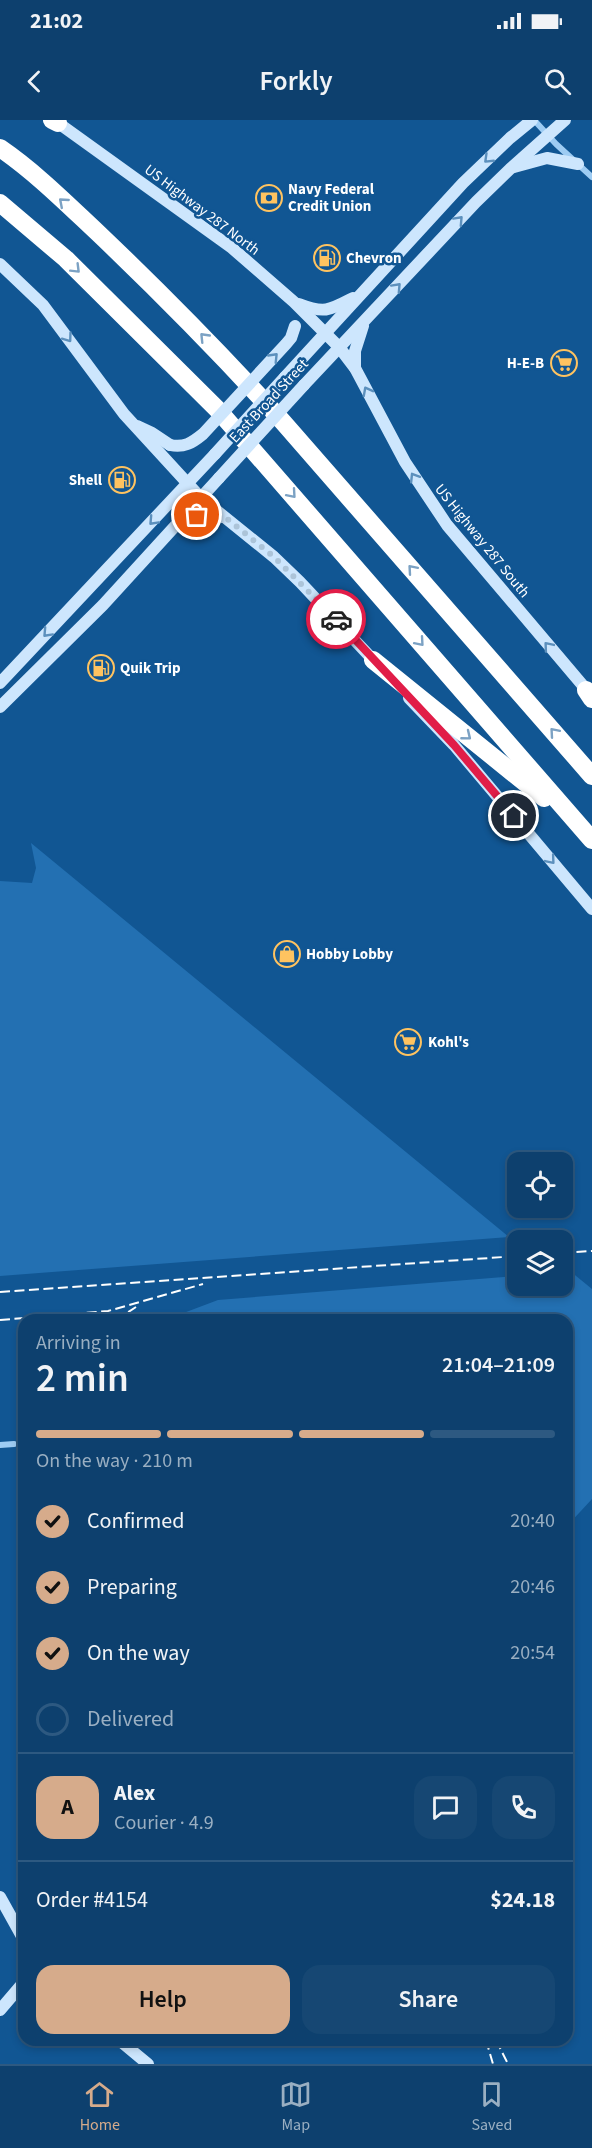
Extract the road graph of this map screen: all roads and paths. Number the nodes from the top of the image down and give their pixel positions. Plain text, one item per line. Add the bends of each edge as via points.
1 (533, 120) edge
2 (565, 120) edge
3 (55, 121) edge
4 (547, 135) junction
5 (0, 148) edge
6 (578, 164) junction
7 (510, 169) junction
8 (592, 177) edge
9 (0, 203) edge
10 (0, 264) edge
11 (359, 295) junction
12 (294, 302) junction
13 (366, 320) junction
14 (325, 334) junction
15 (339, 347) junction
16 (355, 368) junction
17 (133, 424) junction
18 (188, 484) junction
19 (201, 498) junction
20 (225, 517) junction
21 (168, 535) junction
22 (88, 590) junction
23 (103, 604) junction
24 (373, 660) junction
25 (0, 683) edge
26 (590, 695) edge
27 (0, 707) edge
28 (592, 776) edge
29 (586, 834) edge
30 (592, 909) edge
31 (14, 1444) dead end
32 (0, 1445) edge
33 (0, 1897) edge
34 (18, 1931) edge
35 (18, 1989) edge
36 (0, 2010) edge
37 (126, 2046) edge
38 (148, 2064) edge

1 - 4 street
1 -> 11 main road, East Broad Street via 463,183
2 - 4 main road, East Broad Street
3 - 12 main road, US Highway 287 North via 232,248
4 - 6 street
4 - 7 main road, East Broad Street
28 -> 5 highway via 244,379 66,203
6 - 7 main road via 547,158
6 - 8 street
13 -> 7 main road, East Broad Street
9 -> 29 highway via 66,259 218,410
10 -> 17 main road via 43,305
11 - 12 main road via 324,311
11 - 14 main road, East Broad Street
12 - 14 main road, US Highway 287 North
17 -> 12 main road, bridge via 170,445 192,443 291,338
13 - 15 main road, East Broad Street
13 - 16 main road via 358,337
14 - 15 main road, US Highway 287 South
14 - 18 main road, East Broad Street, bridge
15 - 16 main road, US Highway 287 South
15 - 19 main road, East Broad Street, bridge
26 -> 16 main road, US Highway 287 South via 424,493
17 - 18 main road
18 - 19 main road
18 -> 22 main road, East Broad Street
19 - 20 main road
19 - 21 main road, East Broad Street
20 - 21 main road via 197,515
20 - 24 main road via 300,582
21 - 23 main road, East Broad Street
22 - 23 main road
22 -> 25 main road, East Broad Street
23 - 27 main road, East Broad Street
24 -> 29 highway
24 -> 30 main road via 454,745
31 - 32 street
33 - 34 main road
35 - 36 main road
37 - 38 main road

